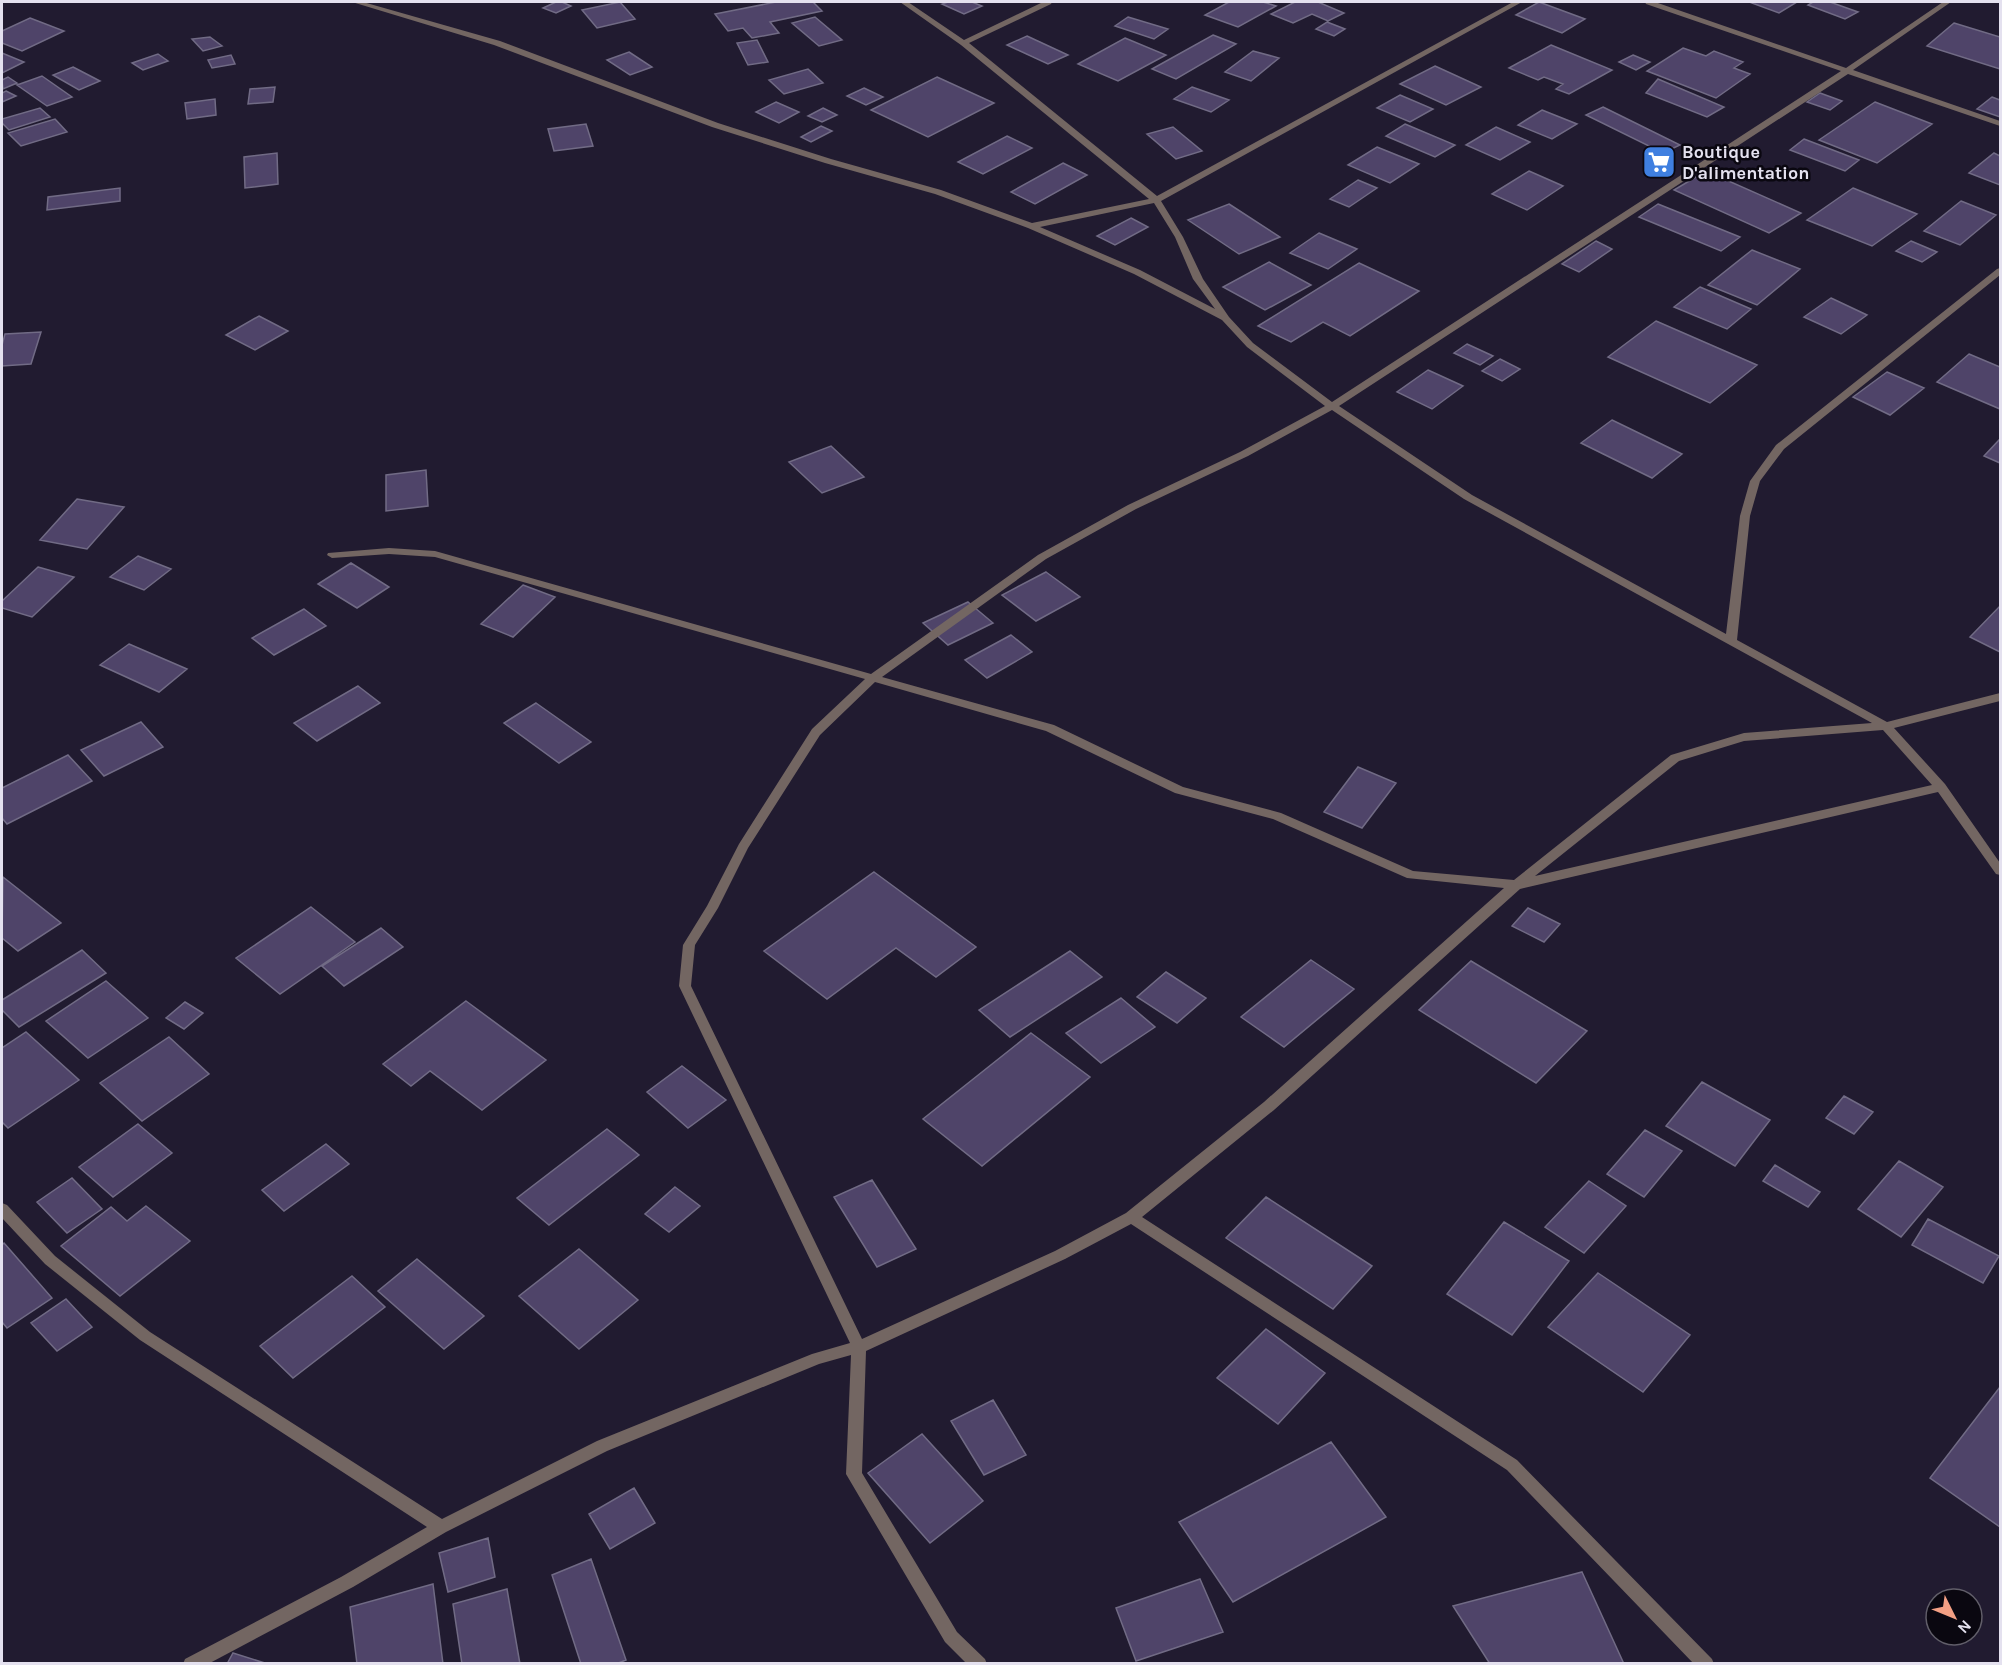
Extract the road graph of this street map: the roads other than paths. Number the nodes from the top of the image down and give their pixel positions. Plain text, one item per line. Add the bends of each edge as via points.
1 (356, 2) edge
2 (904, 2) edge
3 (1048, 2) edge
4 (1518, 2) edge
5 (1649, 2) edge
6 (1947, 2) edge
7 (964, 44) junction
8 (1848, 70) junction
9 (2001, 124) edge
10 (1156, 200) junction
11 (1031, 226) junction
12 (2001, 271) edge
13 (1226, 319) junction
14 (1332, 406) junction
15 (332, 555) dead end
16 (1731, 641) junction
17 (873, 678) junction
18 (2001, 697) edge
19 (1886, 726) junction
20 (1941, 787) junction
21 (2001, 871) edge
22 (1516, 885) junction
23 (2, 1209) edge
24 (1131, 1217) junction
25 (859, 1347) junction
26 (441, 1527) junction
27 (191, 1664) edge
28 (979, 1664) edge
29 (1706, 1664) edge

1 - 11 street via 497,43 715,125 938,192
2 - 7 street
3 - 7 street
4 - 10 street
5 - 8 street
6 - 8 street
7 - 10 street
8 - 9 street
8 - 14 street
10 - 11 street
10 - 13 street via 1198,279
11 - 13 street via 1137,272
12 - 16 street via 1780,447 1755,481 1745,516
13 - 14 street via 1250,345
14 - 16 street via 1468,497
14 - 17 street via 1042,557
15 - 17 street via 389,551 435,554
16 - 19 street
17 - 22 street via 1050,728 1179,790 1277,816 1411,875
17 - 25 street via 816,732 743,847 689,945 685,986
18 - 19 street
19 - 20 street
19 - 22 street via 1744,737 1676,758
20 - 21 street
20 - 22 street
22 - 24 street via 1269,1106
23 - 26 street via 50,1260 145,1336
24 - 25 street via 1060,1255
24 - 29 street via 1512,1465
25 - 26 street via 817,1359 602,1446
25 - 28 street via 854,1474 951,1637
26 - 27 street via 347,1582

